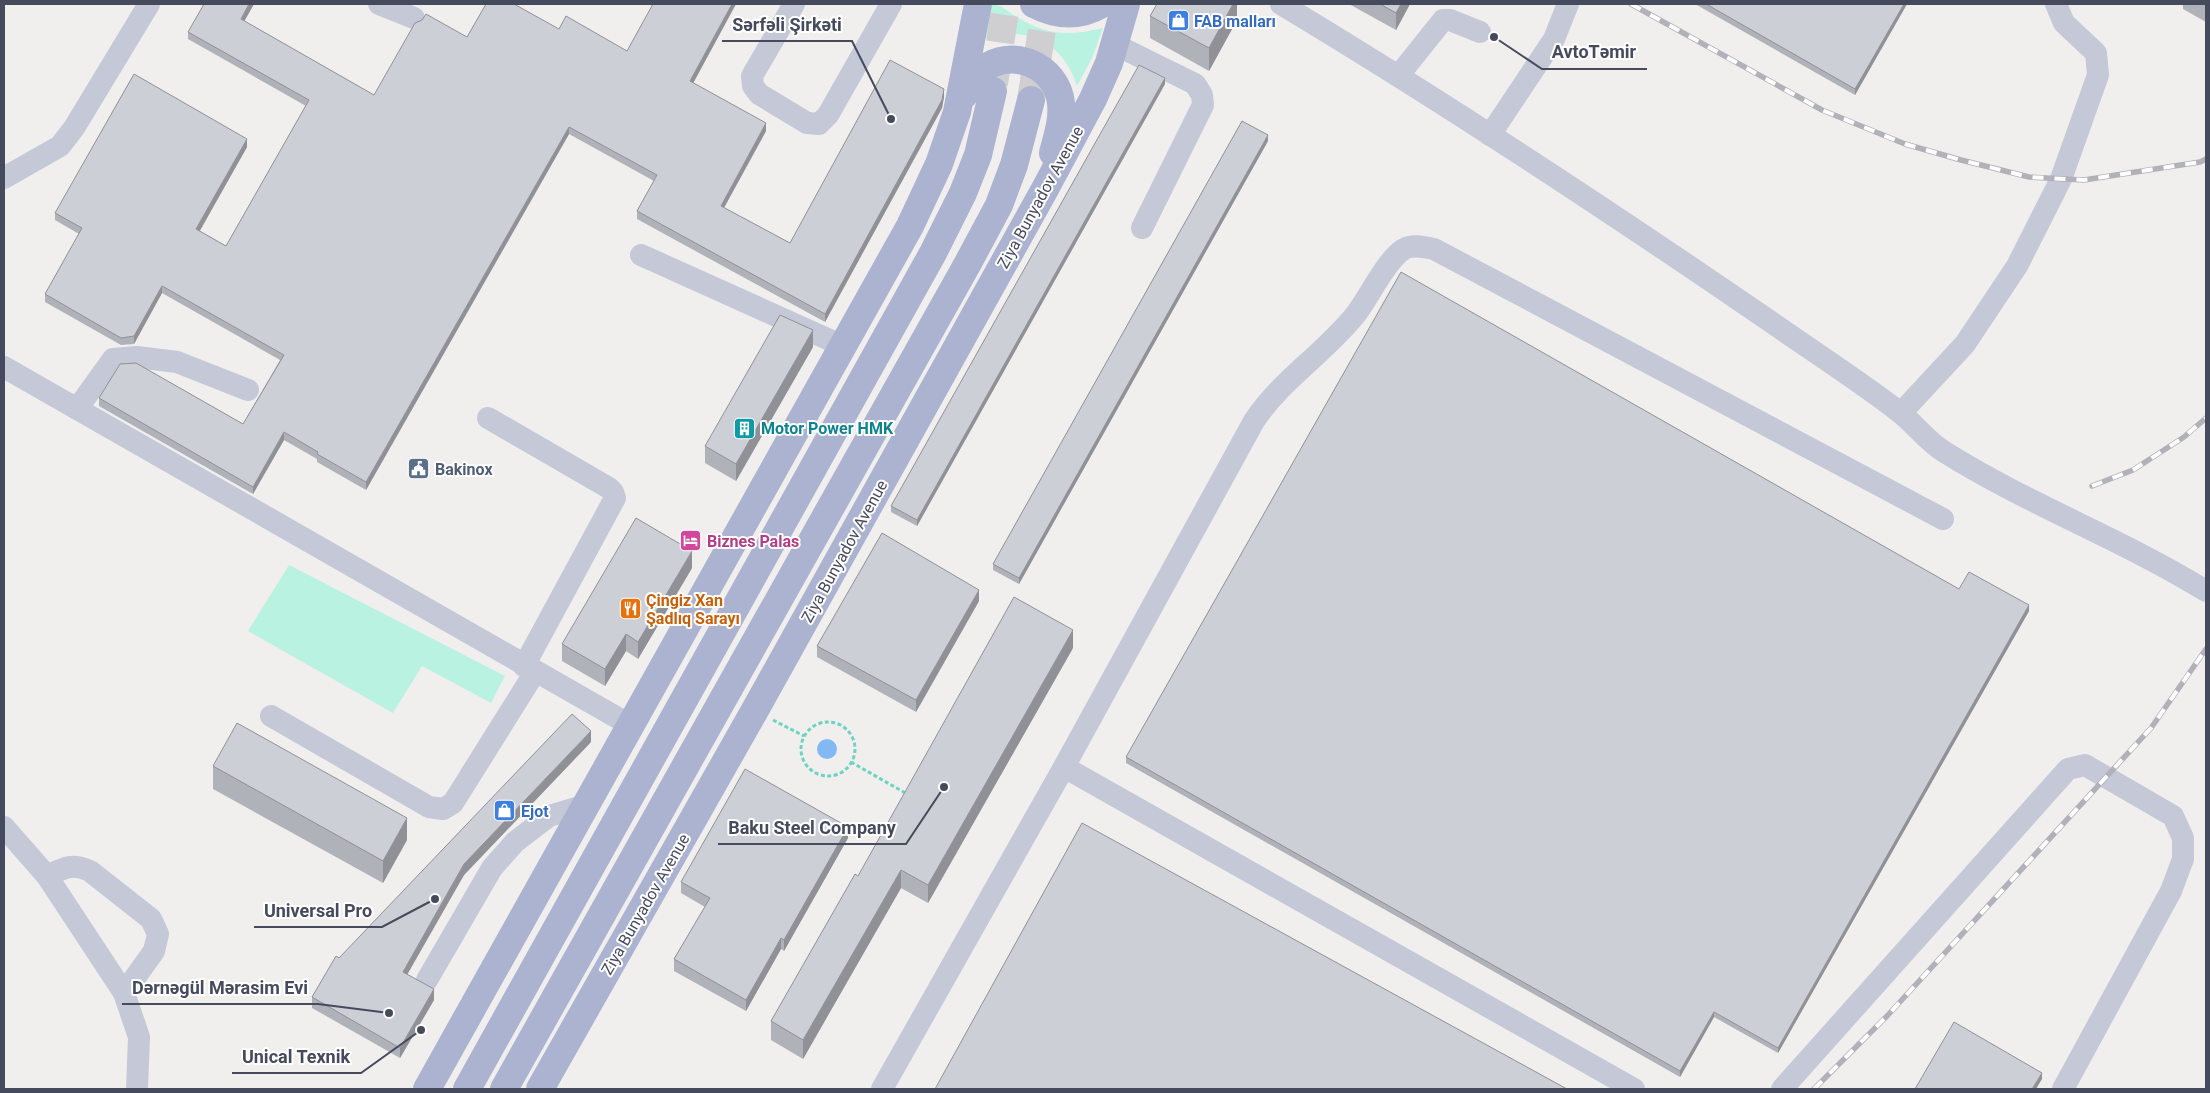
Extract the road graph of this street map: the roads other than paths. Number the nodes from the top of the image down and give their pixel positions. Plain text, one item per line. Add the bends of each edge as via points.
1 (149, 4) edge
2 (379, 4) edge
3 (794, 4) edge
4 (891, 4) edge
5 (978, 4) edge
6 (1034, 4) edge
7 (1102, 4) edge
8 (1126, 4) edge
9 (1280, 4) edge
10 (1568, 4) edge
11 (2056, 4) edge
12 (414, 18) dead end
13 (1480, 32) dead end
14 (1116, 44) junction
15 (1399, 75) junction
16 (993, 91) tunnel mouth
17 (1031, 100) tunnel mouth
18 (956, 112) junction
19 (1490, 134) junction
20 (4, 178) edge
21 (1045, 189) junction
22 (1142, 228) dead end
23 (641, 255) dead end
24 (843, 346) junction
25 (4, 367) edge
26 (248, 390) dead end
27 (77, 409) junction
28 (1901, 413) junction
29 (488, 418) dead end
30 (1943, 519) dead end
31 (2206, 591) edge
32 (529, 669) junction
33 (271, 716) dead end
34 (630, 725) junction
35 (1064, 767) junction
36 (586, 805) junction
37 (4, 826) edge
38 (47, 876) junction
39 (427, 980) dead end
40 (124, 993) junction
41 (137, 1089) edge
42 (427, 1089) edge
43 (467, 1089) edge
44 (504, 1089) edge
45 (540, 1089) edge
46 (882, 1089) edge
47 (1634, 1089) edge
48 (1782, 1089) edge
49 (2063, 1089) edge

1 - 20 lane via 60,146
2 - 12 lane
3 - 4 lane via 752,76 753,86 759,94 807,123 819,124 828,115
5 - 18 main road
6 - 7 main road via 1067,14 1080,14
8 - 14 main road, Ziya Bunyadov Avenue
9 - 15 lane
10 - 19 lane via 1554,39
11 - 28 lane via 2064,23 2096,53 2098,75 2061,179 2017,266 1965,344
13 - 15 lane via 1443,20
14 - 21 main road, Ziya Bunyadov Avenue via 1093,99
14 - 22 lane via 1195,84 1202,95 1203,104
15 - 19 lane
16 - 43 main road via 978,155 963,193 932,253
17 - 44 main road, Ziya Bunyadov Avenue via 1014,166 999,205
18 - 21 main road via 970,83 981,70 992,64 1018,60 1029,62 1051,76 1061,102 1062,118
18 - 24 main road via 938,164 910,226
19 - 28 lane via 1801,342
21 - 45 main road, Ziya Bunyadov Avenue
23 - 24 lane
24 - 34 main road
25 - 27 lane
26 - 27 lane via 177,362 137,357 113,359
27 - 32 lane
28 - 31 lane via 1942,450 2069,520 2164,565
29 - 32 lane via 609,488 615,498
30 - 35 lane via 1434,249 1417,246 1404,249 1392,260 1344,328 1264,405
32 - 33 lane via 453,803 442,809 429,807
32 - 34 lane
34 - 36 main road
35 - 46 lane
35 - 47 lane
36 - 39 lane via 549,816 515,842 492,868
36 - 42 main road
37 - 38 lane
38 - 40 lane
38 - 40 lane via 66,867 79,866 151,919 158,934 154,951
40 - 41 lane via 139,1037
48 - 49 lane via 2068,769 2085,765 2173,816 2183,838 2183,859 2171,891

